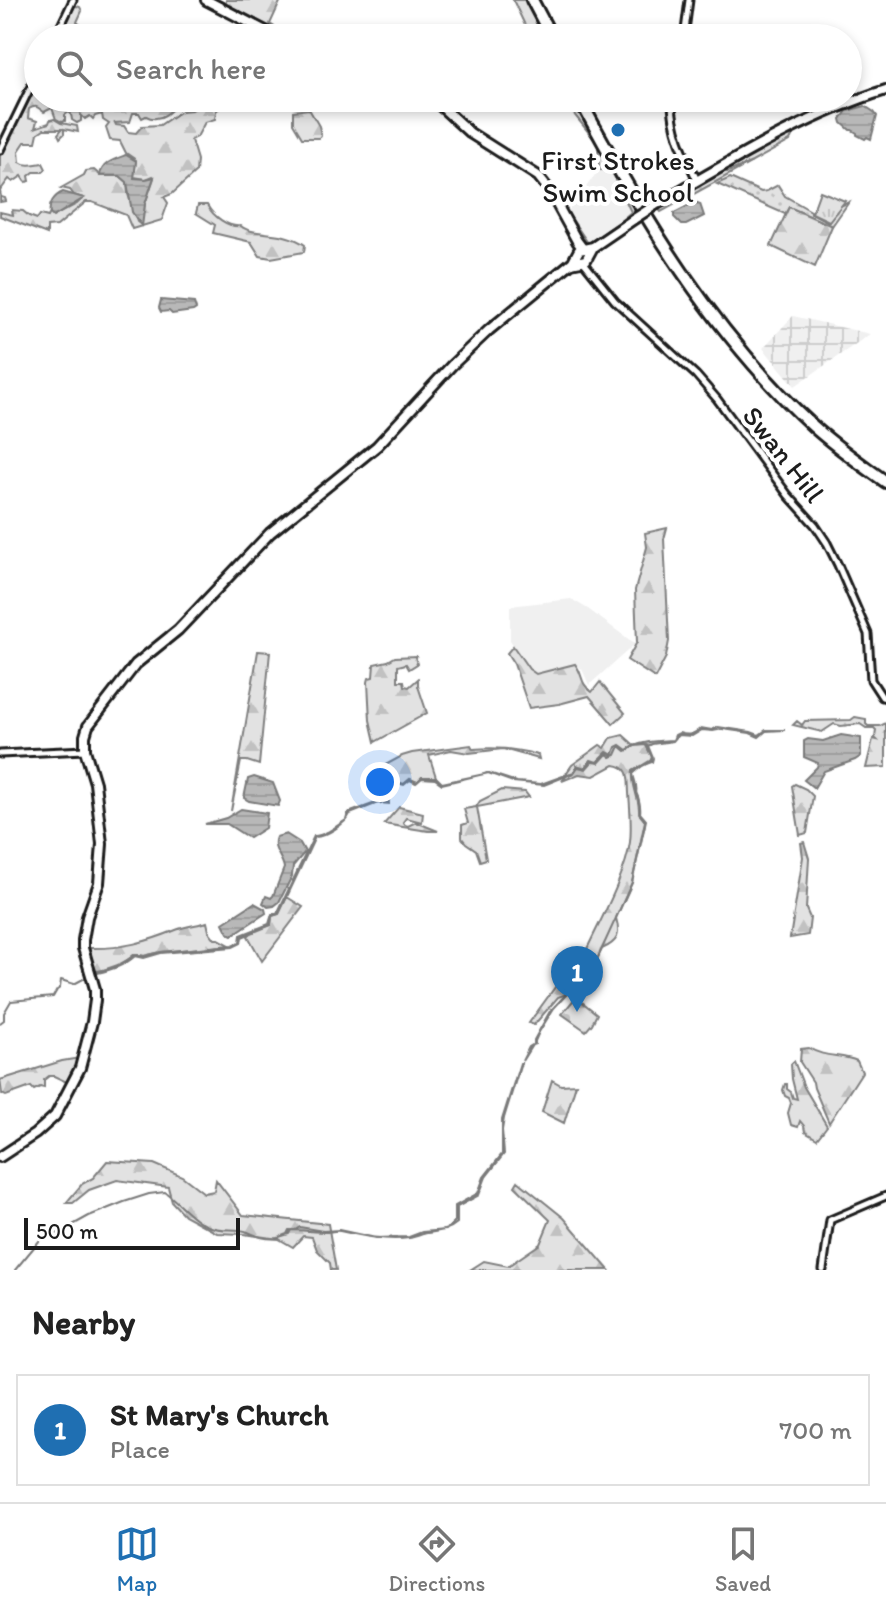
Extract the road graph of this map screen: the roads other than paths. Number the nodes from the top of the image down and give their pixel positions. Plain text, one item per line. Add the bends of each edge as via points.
1 (73, 0) edge
2 (206, 0) edge
3 (529, 0) edge
4 (689, 0) edge
5 (62, 24) edge
6 (252, 24) edge
7 (542, 24) edge
8 (686, 24) edge
9 (886, 90) edge
10 (862, 99) edge
11 (24, 101) edge
12 (447, 112) edge
13 (586, 112) edge
14 (593, 112) edge
15 (673, 112) edge
16 (830, 112) edge
17 (0, 150) edge
18 (697, 181) junction
19 (582, 254) junction
20 (886, 474) edge
21 (886, 482) edge
22 (886, 698) edge
23 (85, 750) junction
24 (0, 754) edge
25 (0, 1157) edge
26 (886, 1196) edge
27 (823, 1270) edge

1 - 5 street
2 - 6 main road
3 - 7 highway
4 - 8 street
9 - 10 main road
11 - 17 street
12 - 19 main road via 470,133 538,176
13 - 21 highway via 655,233 745,354 812,425
14 - 20 highway via 658,229 750,352 818,423
15 - 18 street via 677,136
16 - 18 main road
18 - 19 main road, bridge
19 - 22 street, Swan Hill via 615,301 717,399 815,525 868,634 871,680
19 - 23 main road via 489,330 377,446 270,533 174,633 141,658 86,731
23 - 24 street
23 - 25 main road via 102,844 99,883 83,940 95,1000 84,1055 55,1116
26 - 27 street via 830,1220

